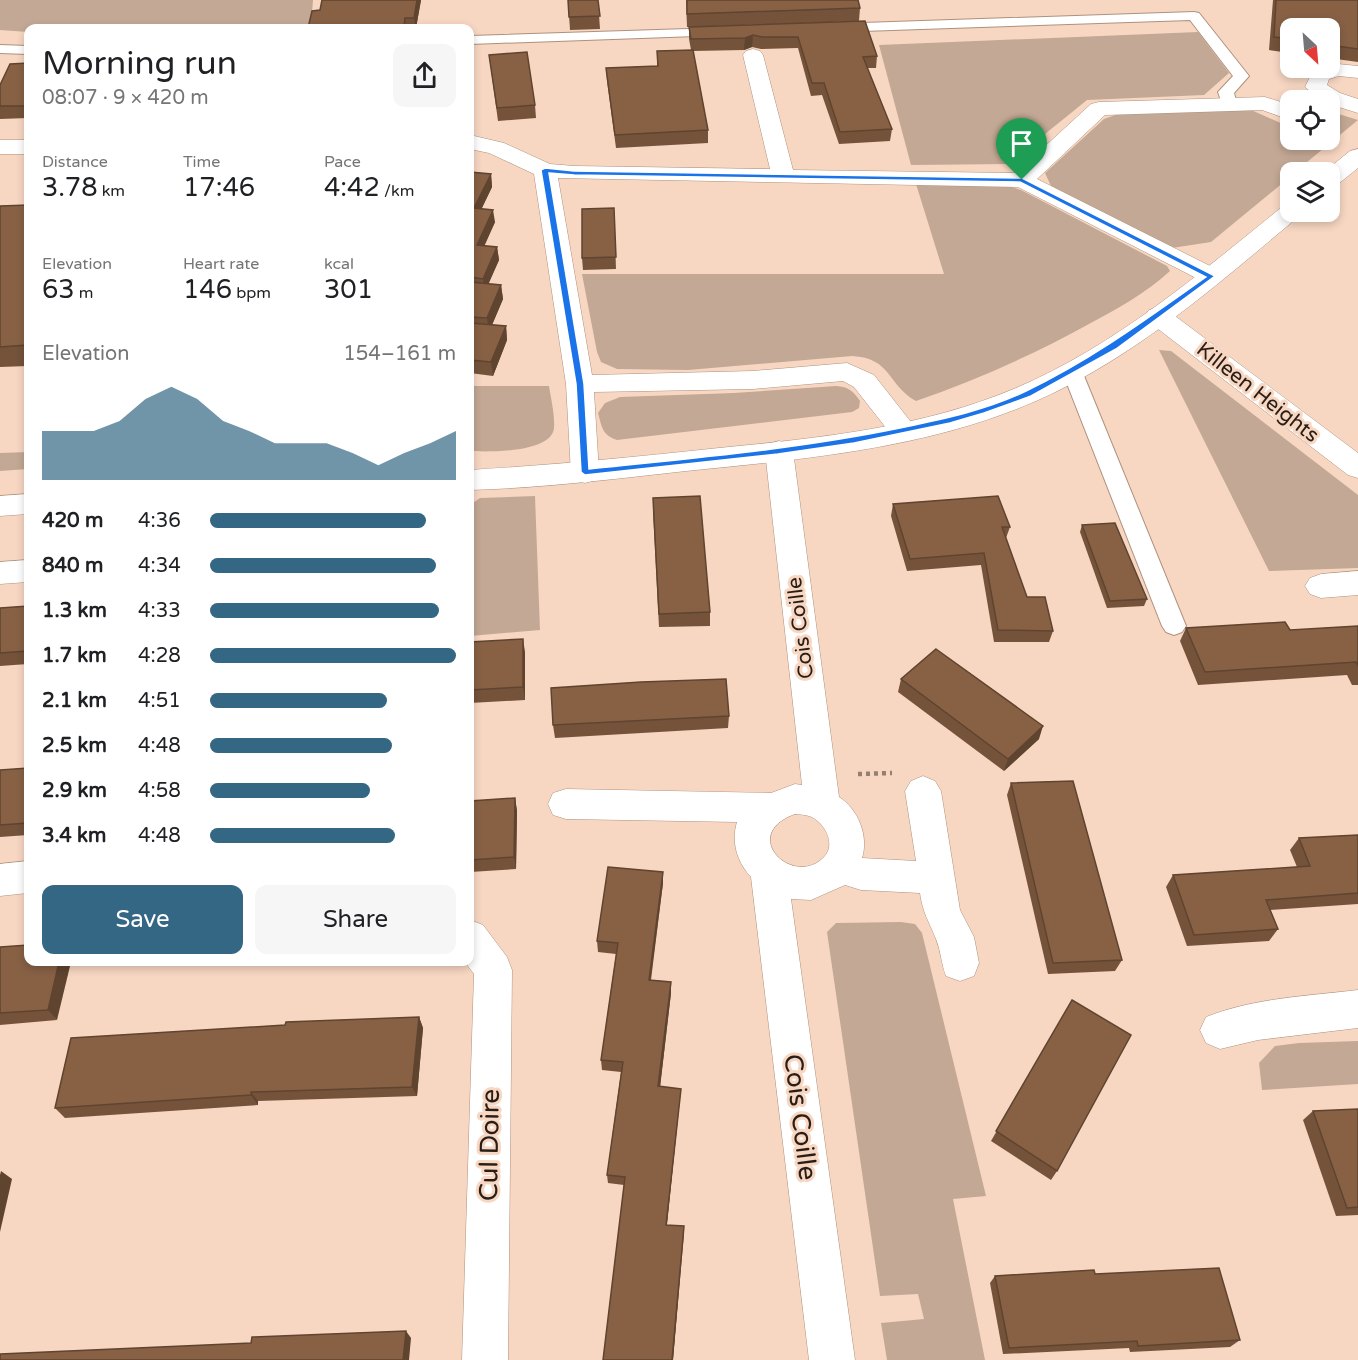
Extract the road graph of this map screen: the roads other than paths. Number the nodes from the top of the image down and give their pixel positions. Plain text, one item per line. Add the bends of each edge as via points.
1 (813, 28) edge
2 (731, 31) edge
3 (474, 40) edge
4 (0, 49) edge
5 (24, 50) edge
6 (753, 55) edge
7 (1358, 72) edge
8 (1229, 104) junction
9 (1358, 106) edge
10 (1280, 109) edge
11 (474, 143) edge
12 (0, 147) edge
13 (24, 147) edge
14 (1358, 156) edge
15 (545, 170) junction
16 (1340, 171) edge
17 (783, 176) junction
18 (1022, 180) junction
19 (1280, 220) edge
20 (1211, 276) junction
21 (1158, 316) junction
22 (1072, 371) junction
23 (580, 384) junction
24 (904, 431) junction
25 (778, 452) junction
26 (1358, 468) edge
27 (585, 472) junction
28 (474, 480) edge
29 (24, 504) edge
30 (0, 506) edge
31 (24, 571) edge
32 (0, 573) edge
33 (1358, 583) edge
34 (1321, 586) dead end
35 (1174, 626) dead end
36 (820, 790) junction
37 (923, 791) road end
38 (566, 804) dead end
39 (769, 807) junction
40 (840, 867) junction
41 (770, 874) junction
42 (24, 877) edge
43 (936, 878) junction
44 (0, 880) edge
45 (474, 943) edge
46 (960, 963) dead end
47 (1358, 1009) edge
48 (1221, 1030) dead end
49 (485, 1360) edge
50 (832, 1360) edge

1 - 8 lane via 1194,16 1241,76 1226,92
2 - 3 lane
4 - 5 lane
6 - 17 street
7 - 9 street via 1330,70 1320,75 1316,87 1332,98
8 - 10 street via 1265,103
8 - 18 street via 1099,109
11 - 15 street via 496,148
12 - 13 street
14 - 16 street
15 - 17 street
15 - 23 street
17 - 18 street
18 - 20 street
19 - 20 street
20 - 21 street
21 - 22 street
21 - 26 street, Killeen Heights
22 - 24 street via 996,406
22 - 35 lane
23 - 24 street via 753,380 847,372 864,381
23 - 27 street
24 - 25 street
25 - 27 street
25 - 36 street, Cois Coille
27 - 28 street
29 - 30 street
31 - 32 street
33 - 34 street
36 - 39 street
36 - 40 street via 848,840
37 - 43 street
38 - 39 street
39 - 41 street via 752,826 750,839 752,852
40 - 41 street via 815,882 799,884
40 - 43 street via 861,874
41 - 50 street, Cois Coille
42 - 44 street
43 - 46 street via 942,913 955,937
45 - 49 street, Cul Doire via 493,970
47 - 48 street via 1258,1021

